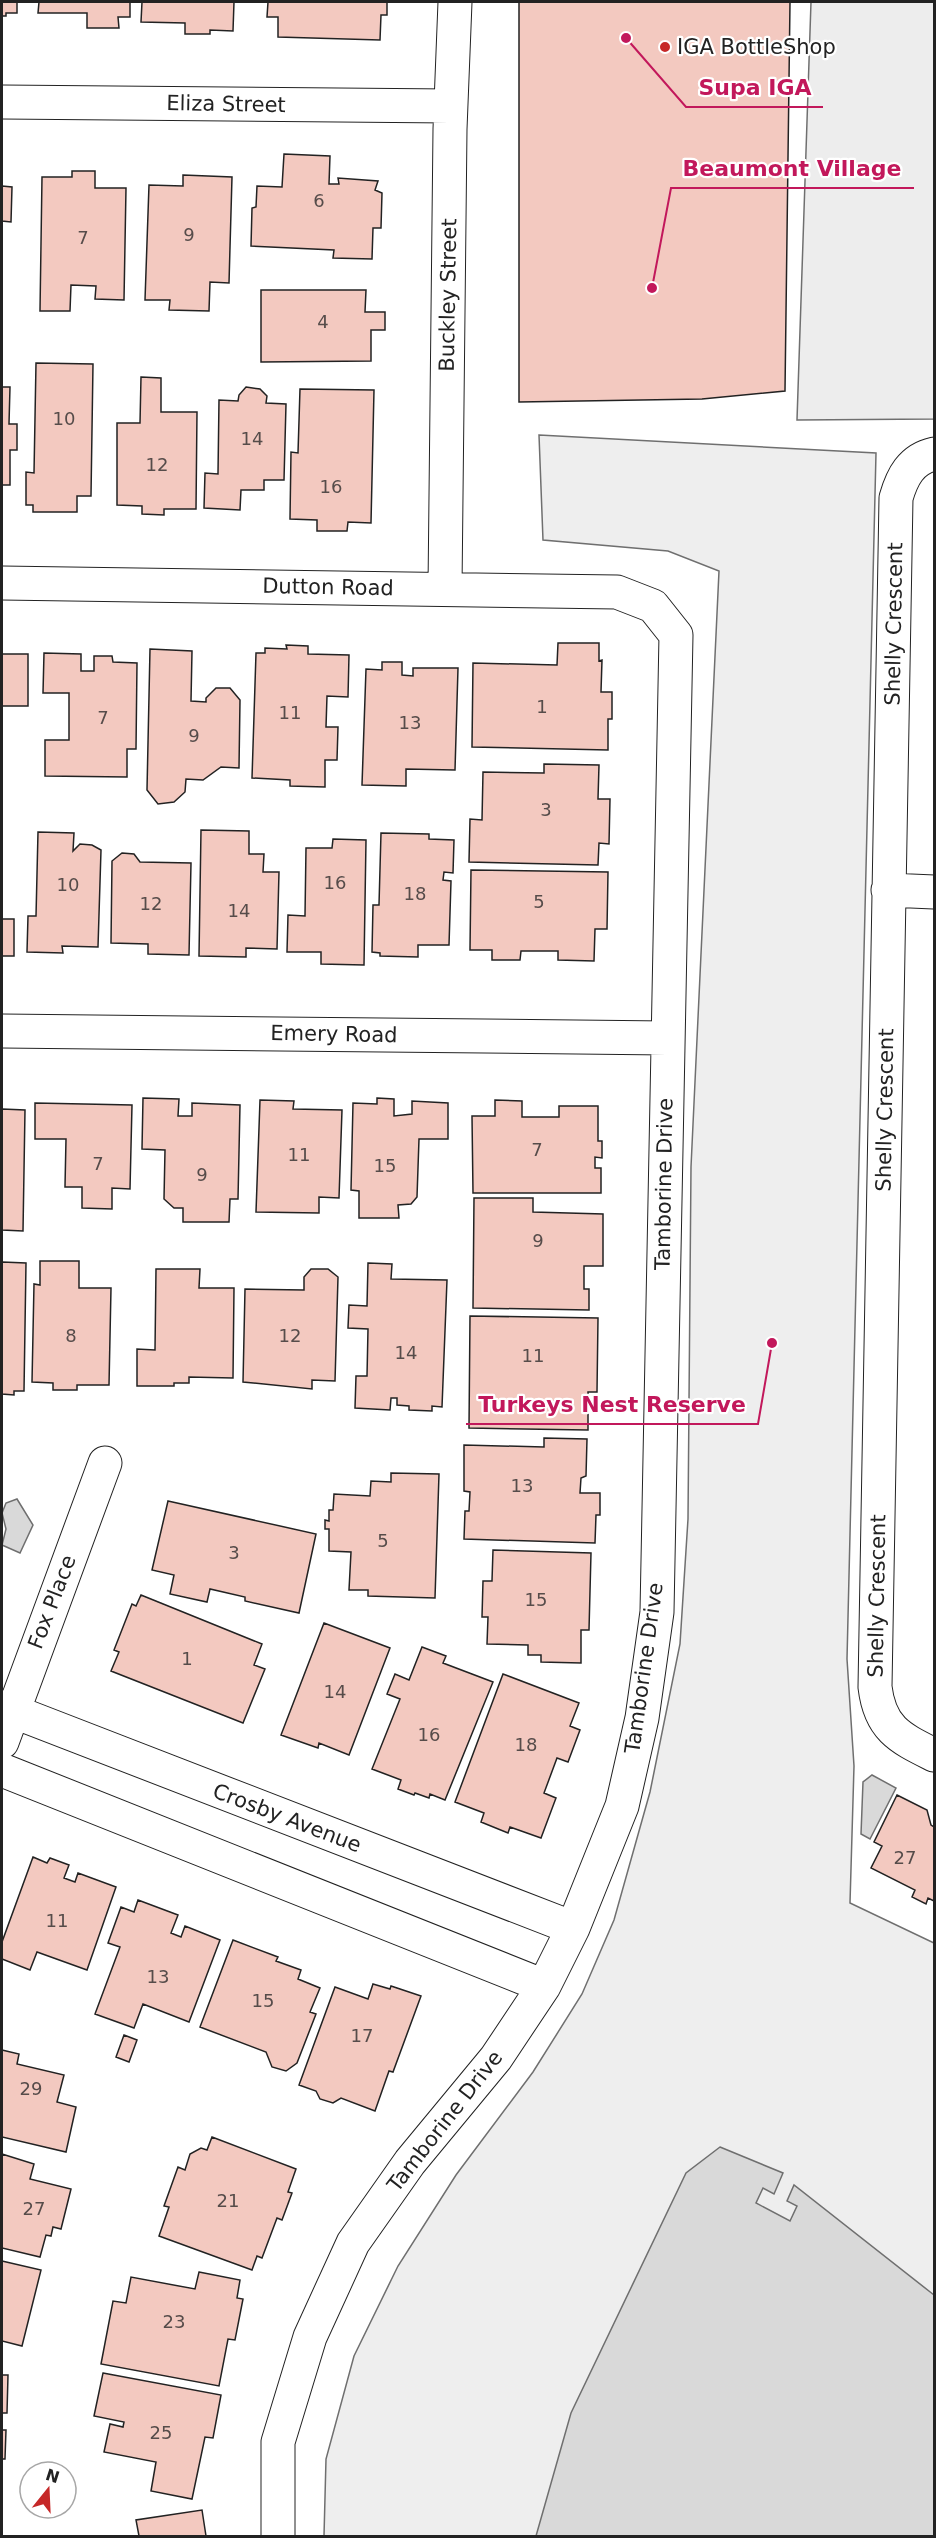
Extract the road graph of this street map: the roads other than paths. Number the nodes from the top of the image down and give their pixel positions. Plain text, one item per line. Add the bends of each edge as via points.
1 (455, 2) edge
2 (2, 102) edge
3 (450, 106) junction
4 (934, 454) edge
5 (2, 582) edge
6 (445, 588) junction
7 (653, 606) joint
8 (888, 890) junction
9 (934, 892) edge
10 (2, 1031) edge
11 (667, 1038) junction
12 (105, 1463) dead end
13 (6, 1709) edge
14 (2, 1742) edge
15 (934, 1755) edge
16 (2, 1770) edge
17 (573, 1928) junction
18 (544, 1986) junction
19 (278, 2536) edge

1 - 3 street, Buckley Street
2 - 3 street, Eliza Street
3 - 6 street, Buckley Street
4 - 8 street, Shelly Crescent via 910,466 896,498
5 - 6 street, Dutton Road
6 - 7 street, Dutton Road via 617,592
7 - 11 street, Tamborine Drive via 676,635
8 - 9 street
8 - 15 street, Shelly Crescent via 876,1688 877,1704 896,1735
10 - 11 street, Emery Road
11 - 17 street, Tamborine Drive via 657,1612 642,1718 622,1806
12 - 13 street, Fox Place
13 - 14 street, Fox Place
13 - 17 street, Crosby Avenue
16 - 18 street
17 - 18 street, Tamborine Drive
18 - 19 street, Tamborine Drive via 496,2058 410,2162 353,2244 310,2337 278,2442

